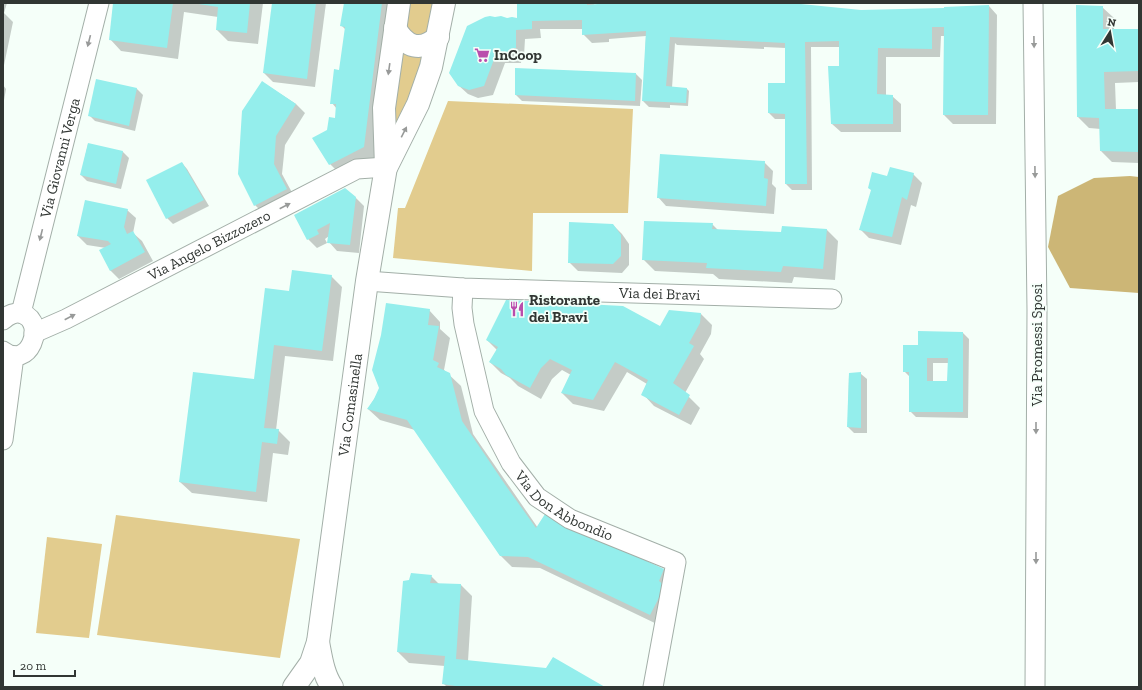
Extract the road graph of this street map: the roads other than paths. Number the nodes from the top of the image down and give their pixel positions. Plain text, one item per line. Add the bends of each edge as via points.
1 (98, 3) edge
2 (399, 3) edge
3 (444, 3) edge
4 (1033, 3) edge
5 (395, 28) junction
6 (438, 37) junction
7 (386, 167) junction
8 (368, 281) junction
9 (463, 288) junction
10 (832, 299) dead end
11 (21, 313) junction
12 (3, 320) edge
13 (34, 333) junction
14 (9, 353) edge
15 (3, 440) edge
16 (318, 642) junction
17 (294, 687) edge
18 (332, 687) edge
19 (653, 687) edge
20 (1035, 687) edge

1 -> 11 street, Via Giovanni Verga
2 - 5 street
3 - 6 street
4 -> 20 street, Via Promessi Sposi via 1037,310
5 - 6 street via 404,41 419,46 428,45
5 -> 7 street via 384,108
7 -> 6 street via 418,104
7 - 8 street, Via Comasinella
13 -> 7 street, Via Angelo Bizzozero via 66,320 357,169
8 - 9 street, Via dei Bravi
8 - 16 street, Via Comasinella
9 - 10 street, Via dei Bravi
9 - 19 street, Via Don Abbondio via 464,324 484,411 510,463 537,497 570,519 676,562
11 - 12 street via 10,315
11 - 13 street via 31,320
13 - 14 street via 33,341 21,355
14 - 15 street
16 - 17 street, Via Comasinella via 311,662
16 - 18 street, Via Comasinella via 323,668

